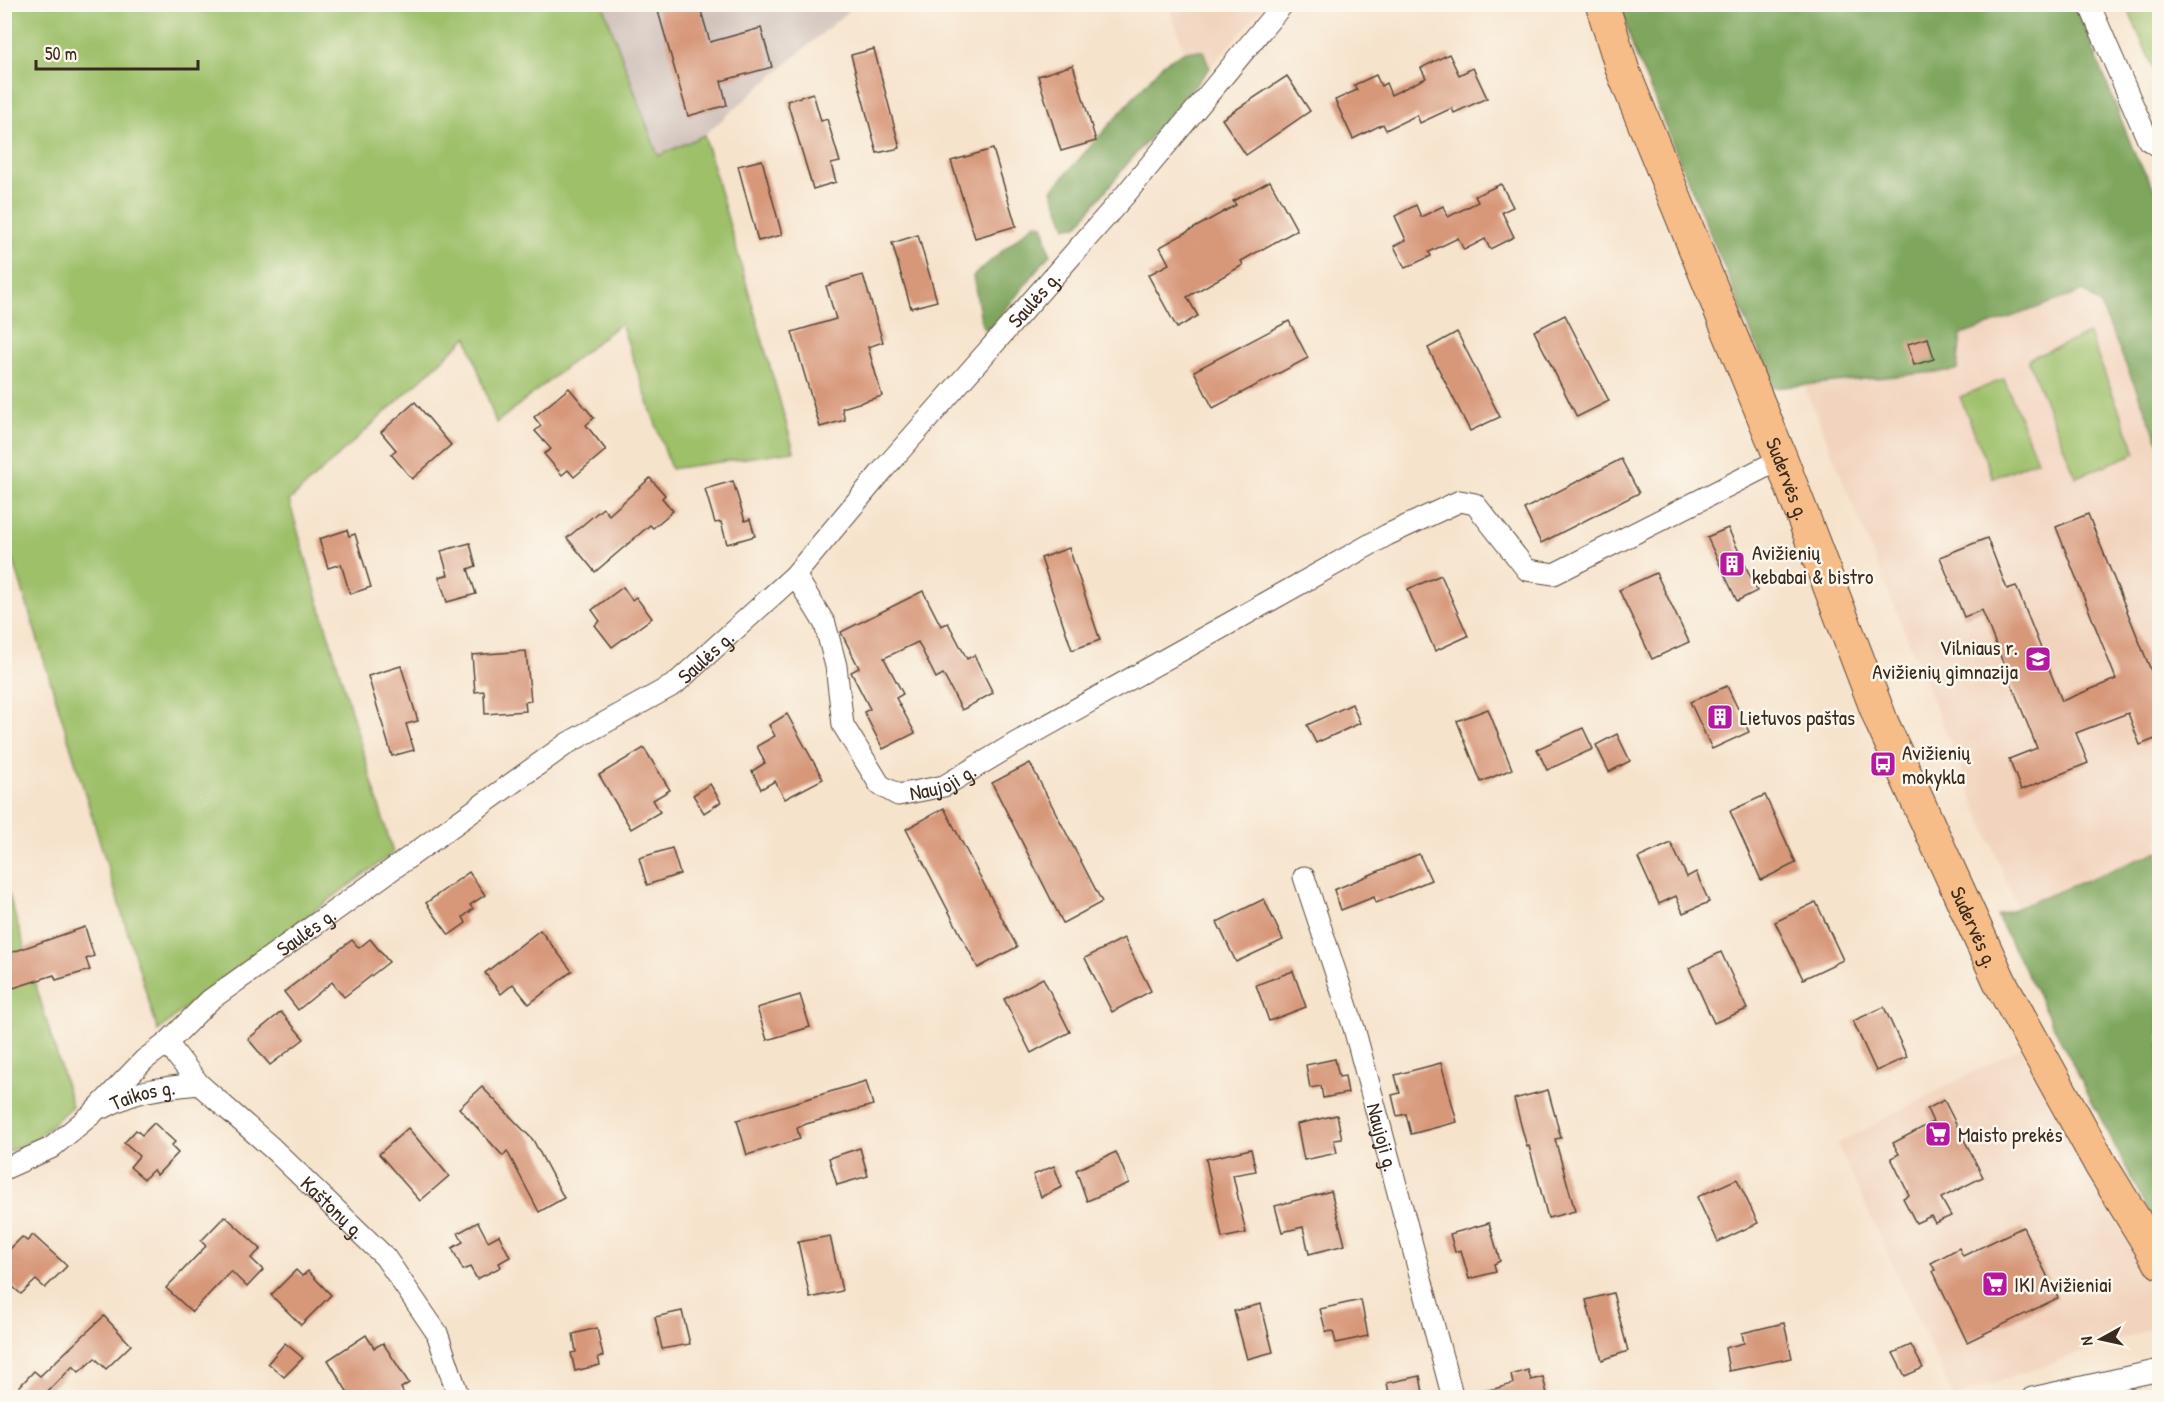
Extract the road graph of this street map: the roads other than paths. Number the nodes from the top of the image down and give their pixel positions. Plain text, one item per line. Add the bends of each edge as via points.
1 (1283, 4) edge
2 (1602, 4) edge
3 (2089, 4) edge
4 (2160, 147) edge
5 (1781, 459) junction
6 (795, 574) junction
7 (1304, 877) dead end
8 (167, 1043) junction
9 (199, 1084) junction
10 (92, 1114) junction
11 (4, 1169) edge
12 (2160, 1262) edge
13 (2160, 1370) edge
14 (459, 1398) edge
15 (1453, 1398) edge
16 (2032, 1398) edge

1 - 6 street, Saulės g. via 1125,195
2 - 5 main road, Sudervės g. via 1656,155
3 - 4 street via 2148,140
5 - 6 street, Naujoji g. via 1554,574 1527,570 1475,504 1460,501 1388,535 944,786 898,795 880,785 843,725 836,666 825,624
5 - 12 main road, Sudervės g. via 1882,723 1970,920 2102,1167
6 - 8 street, Saulės g. via 675,684 558,750 210,1000
7 - 15 street, Naujoji g. via 1354,1028
8 - 9 street, Kaštonų g.
8 - 10 street, Saulės g. via 144,1060
9 - 10 street, Taikos g. via 153,1088 123,1097
9 - 14 street, Kaštonų g. via 385,1257 437,1333
10 - 11 street, Saulės g. via 51,1148
13 - 16 street

